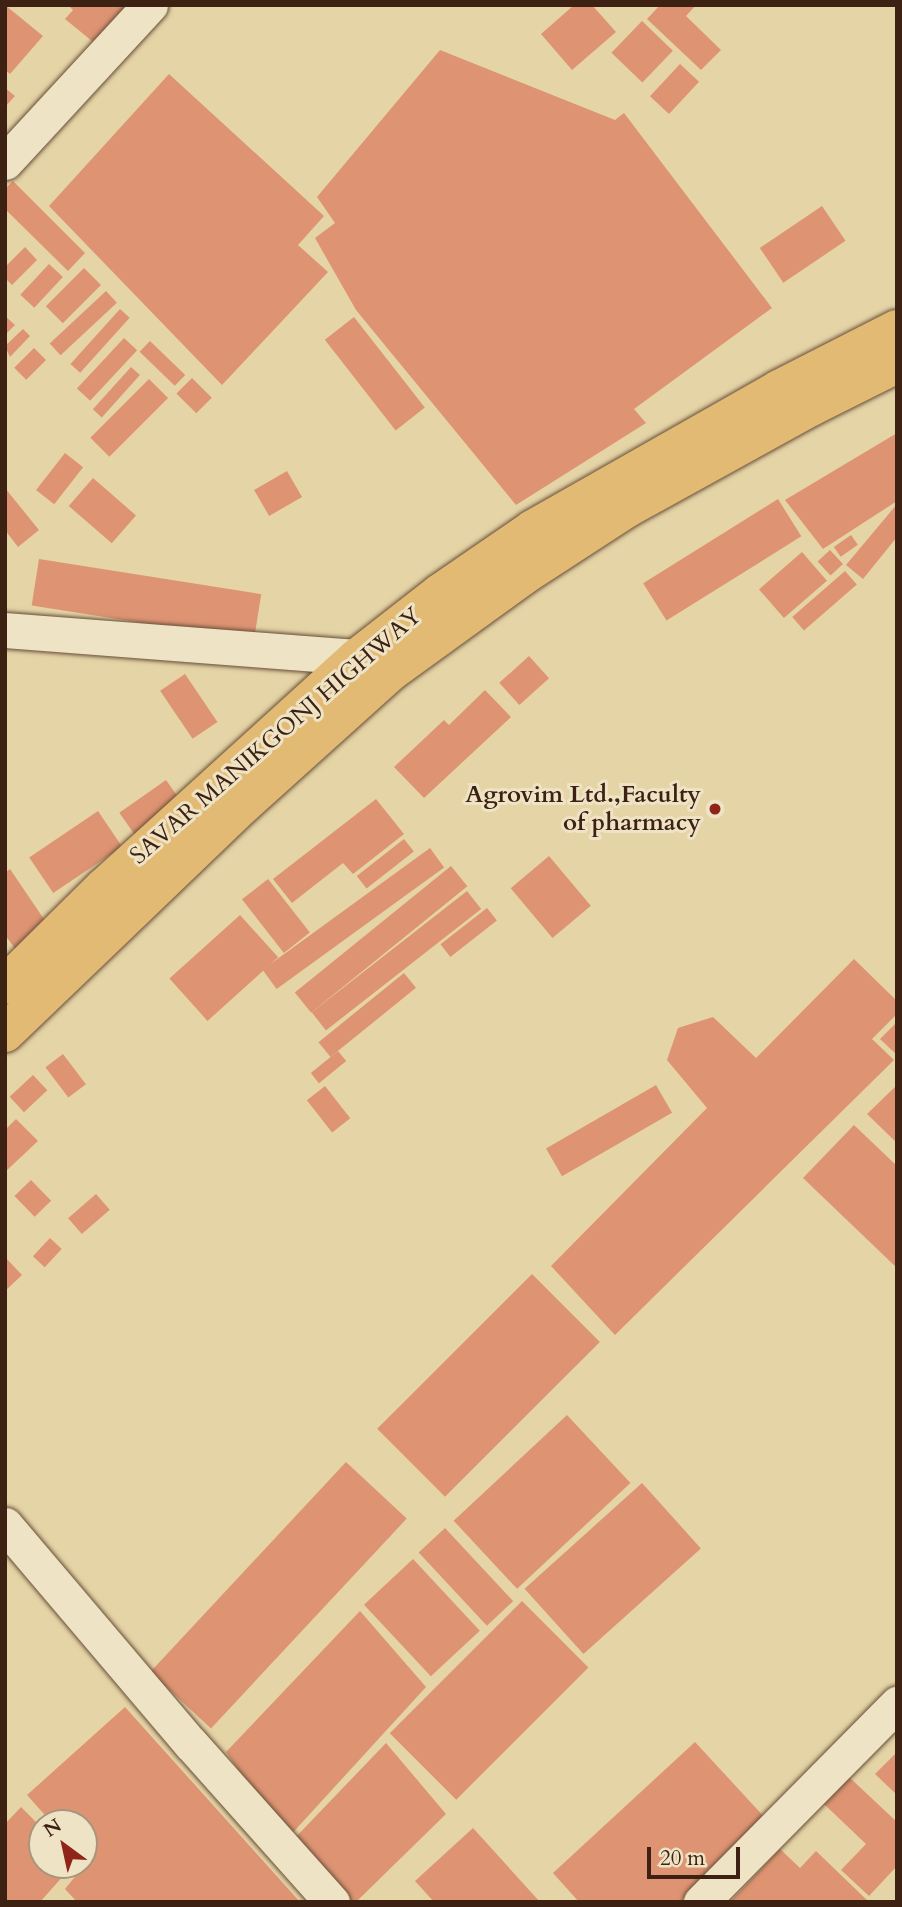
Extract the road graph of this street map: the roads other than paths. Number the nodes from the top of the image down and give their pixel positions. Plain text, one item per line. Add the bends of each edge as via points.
1 (150, 5) edge
2 (5, 162) edge
3 (897, 329) edge
4 (897, 364) edge
5 (5, 630) edge
6 (358, 657) junction
7 (5, 985) edge
8 (5, 1032) edge
9 (5, 1525) edge
10 (897, 1704) edge
11 (332, 1902) edge
12 (701, 1902) edge

1 - 2 street
3 - 6 main road, SAVAR MANIKGONJ HIGHWAY via 779,389 533,529
4 - 8 main road via 626,509 523,576 393,671 243,804
5 - 6 street
6 - 7 main road, SAVAR MANIKGONJ HIGHWAY via 103,888
9 - 11 street
10 - 12 street

